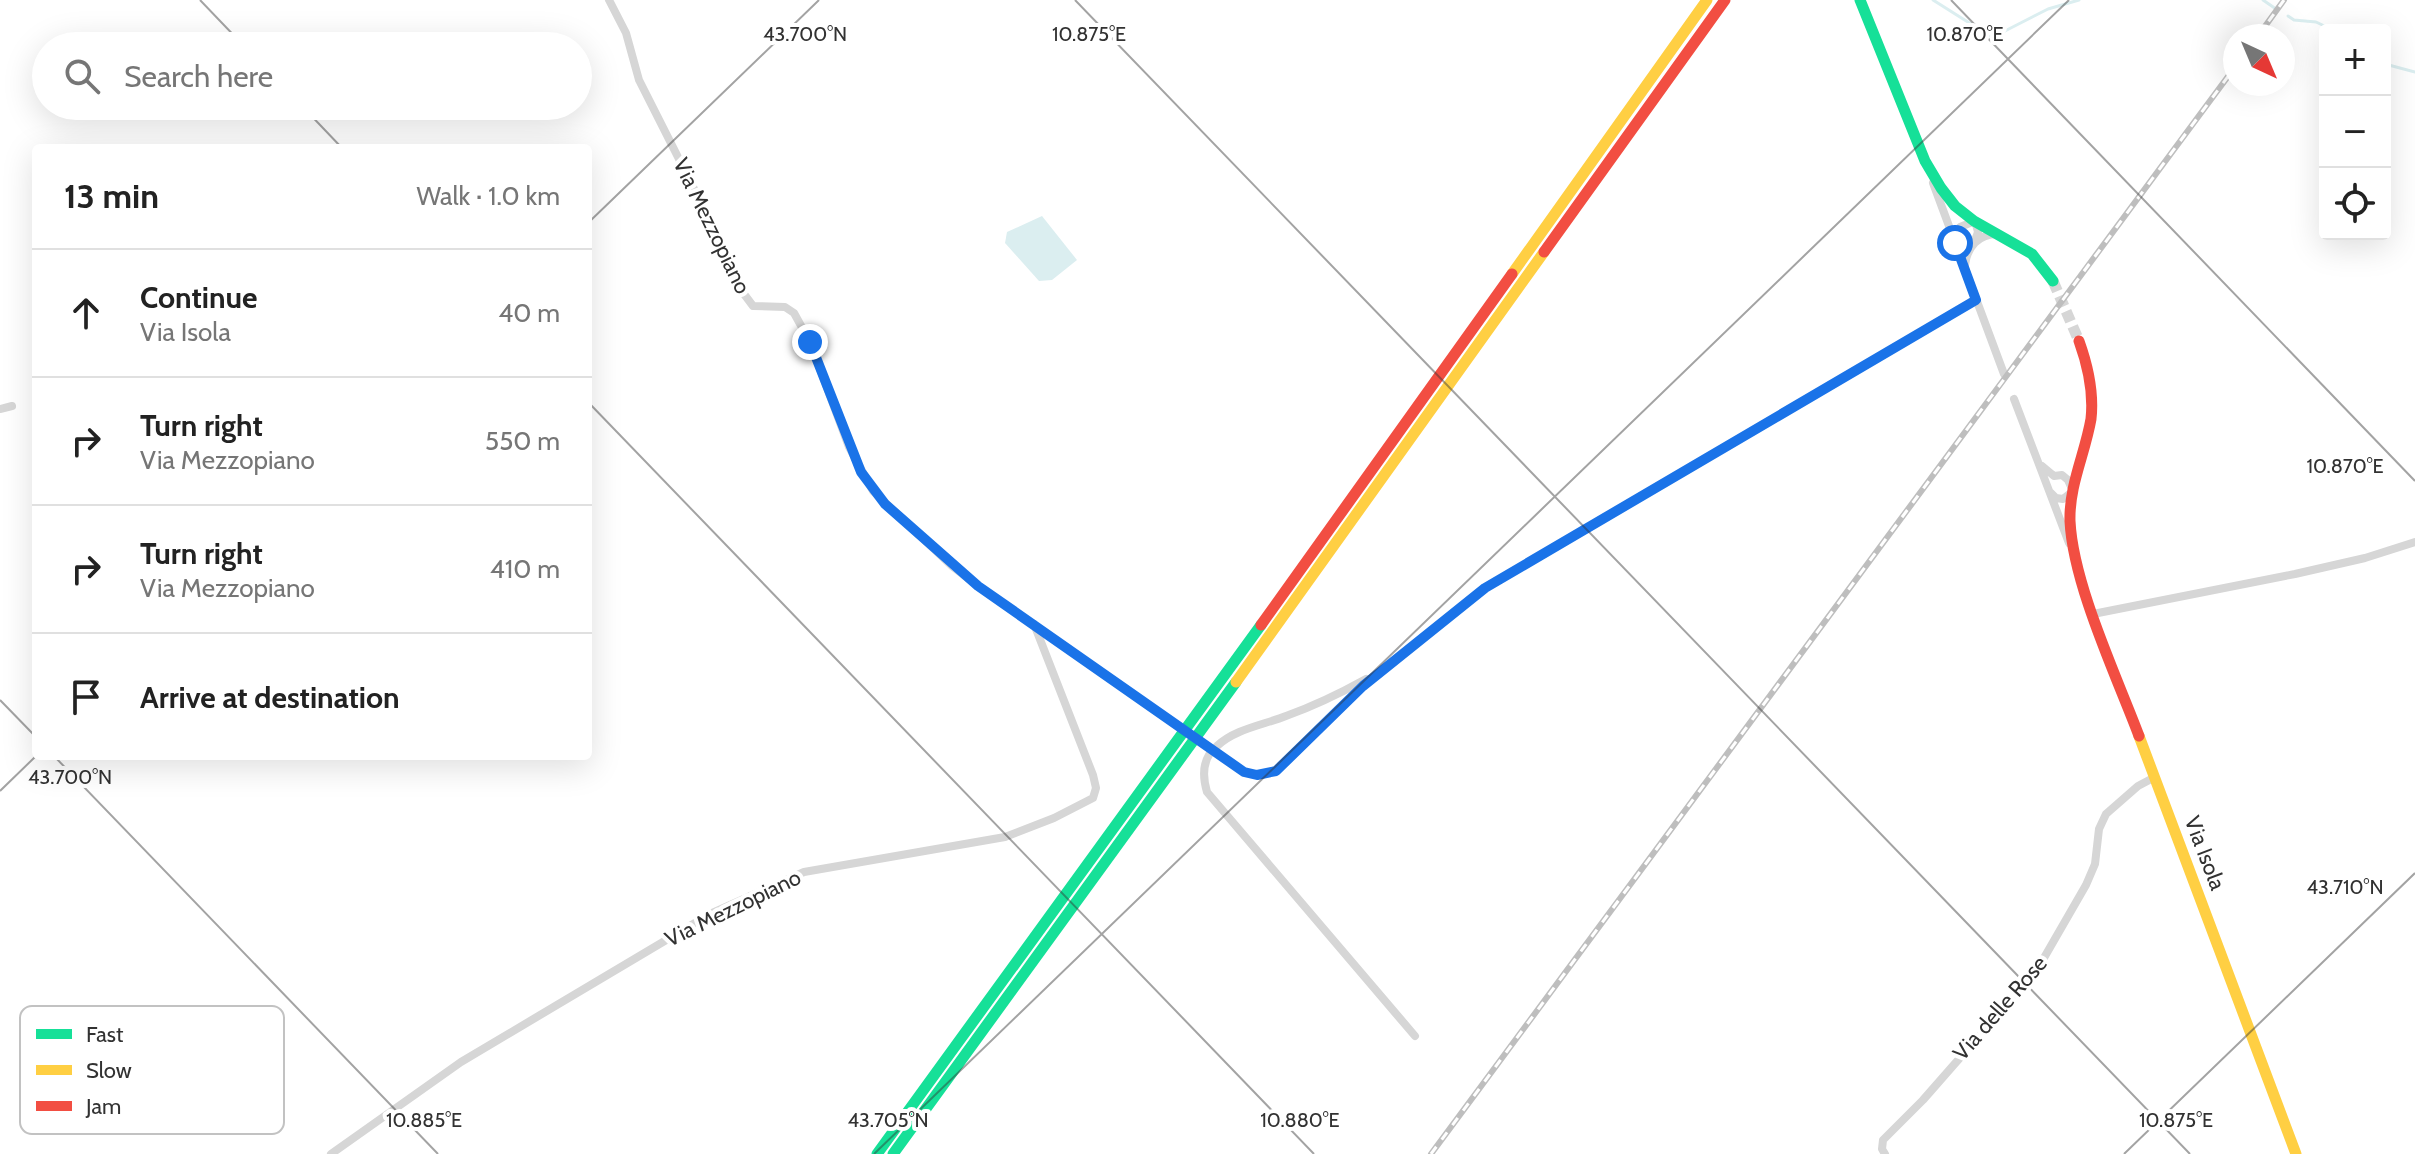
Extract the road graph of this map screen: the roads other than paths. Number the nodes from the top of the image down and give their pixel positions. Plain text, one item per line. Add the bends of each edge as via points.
1 (609, 0) edge
2 (1707, 0) edge
3 (1725, 0) edge
4 (1860, 0) edge
5 (1925, 161) junction
6 (1975, 221) junction
7 (2006, 235) junction
8 (1956, 246) junction
9 (1971, 247) junction
10 (1965, 270) junction
11 (2053, 281) tunnel mouth
12 (1976, 300) junction
13 (2079, 341) tunnel mouth
14 (2004, 374) dead end
15 (2014, 399) dead end
16 (12, 406) dead end
17 (0, 409) edge
18 (2083, 452) junction
19 (2039, 463) junction
20 (2057, 475) junction
21 (2048, 488) junction
22 (2073, 491) junction
23 (2415, 542) edge
24 (2078, 566) junction
25 (2093, 614) junction
26 (1033, 623) junction
27 (1384, 669) junction
28 (2155, 777) junction
29 (1415, 1036) dead end
30 (331, 1154) edge
31 (877, 1154) edge
32 (893, 1154) edge
33 (1885, 1154) edge
34 (2296, 1154) edge

1 - 26 street, Via Mezzopiano via 626,33 639,80 741,290 753,306 785,307 794,313 849,447 873,491 952,566
2 - 31 main road
3 - 32 main road
4 - 5 main road
5 - 6 main road via 1953,204
5 - 8 street
6 - 7 main road
6 - 8 street via 1960,227
6 - 9 street via 1978,232
7 - 9 street via 1985,235
7 - 11 main road via 2035,255
8 - 9 street via 1963,253
8 - 10 street
9 - 10 street
10 - 12 street
12 - 14 street
12 - 27 street, Via Mezzopiano via 1485,588
13 - 18 main road, Via Isola via 2092,387
15 - 19 street, Via Isola
16 - 17 street
18 - 20 street via 2067,472
18 - 22 main road, Via Isola
19 - 20 street, Via Isola
19 - 21 street, Via Isola
20 - 21 street
20 - 22 street, Via Isola via 2068,480
21 - 22 street via 2059,499
21 - 24 street, Via Isola
22 - 24 main road, Via Isola via 2070,511
23 - 25 street via 2295,574
24 - 25 main road, Via Isola
25 - 28 main road, Via Isola
26 - 27 street, Via Mezzopiano via 1244,772 1257,775 1276,771
26 - 30 street, Via Mezzopiano via 1093,775 1093,798 1005,837 804,872 765,888 710,914 461,1062
27 - 29 street via 1325,702 1227,739 1210,754 1202,776 1207,792
28 - 33 street, Via delle Rose via 2106,814 2086,885 2042,962 1883,1140
28 - 34 main road, Via Isola

